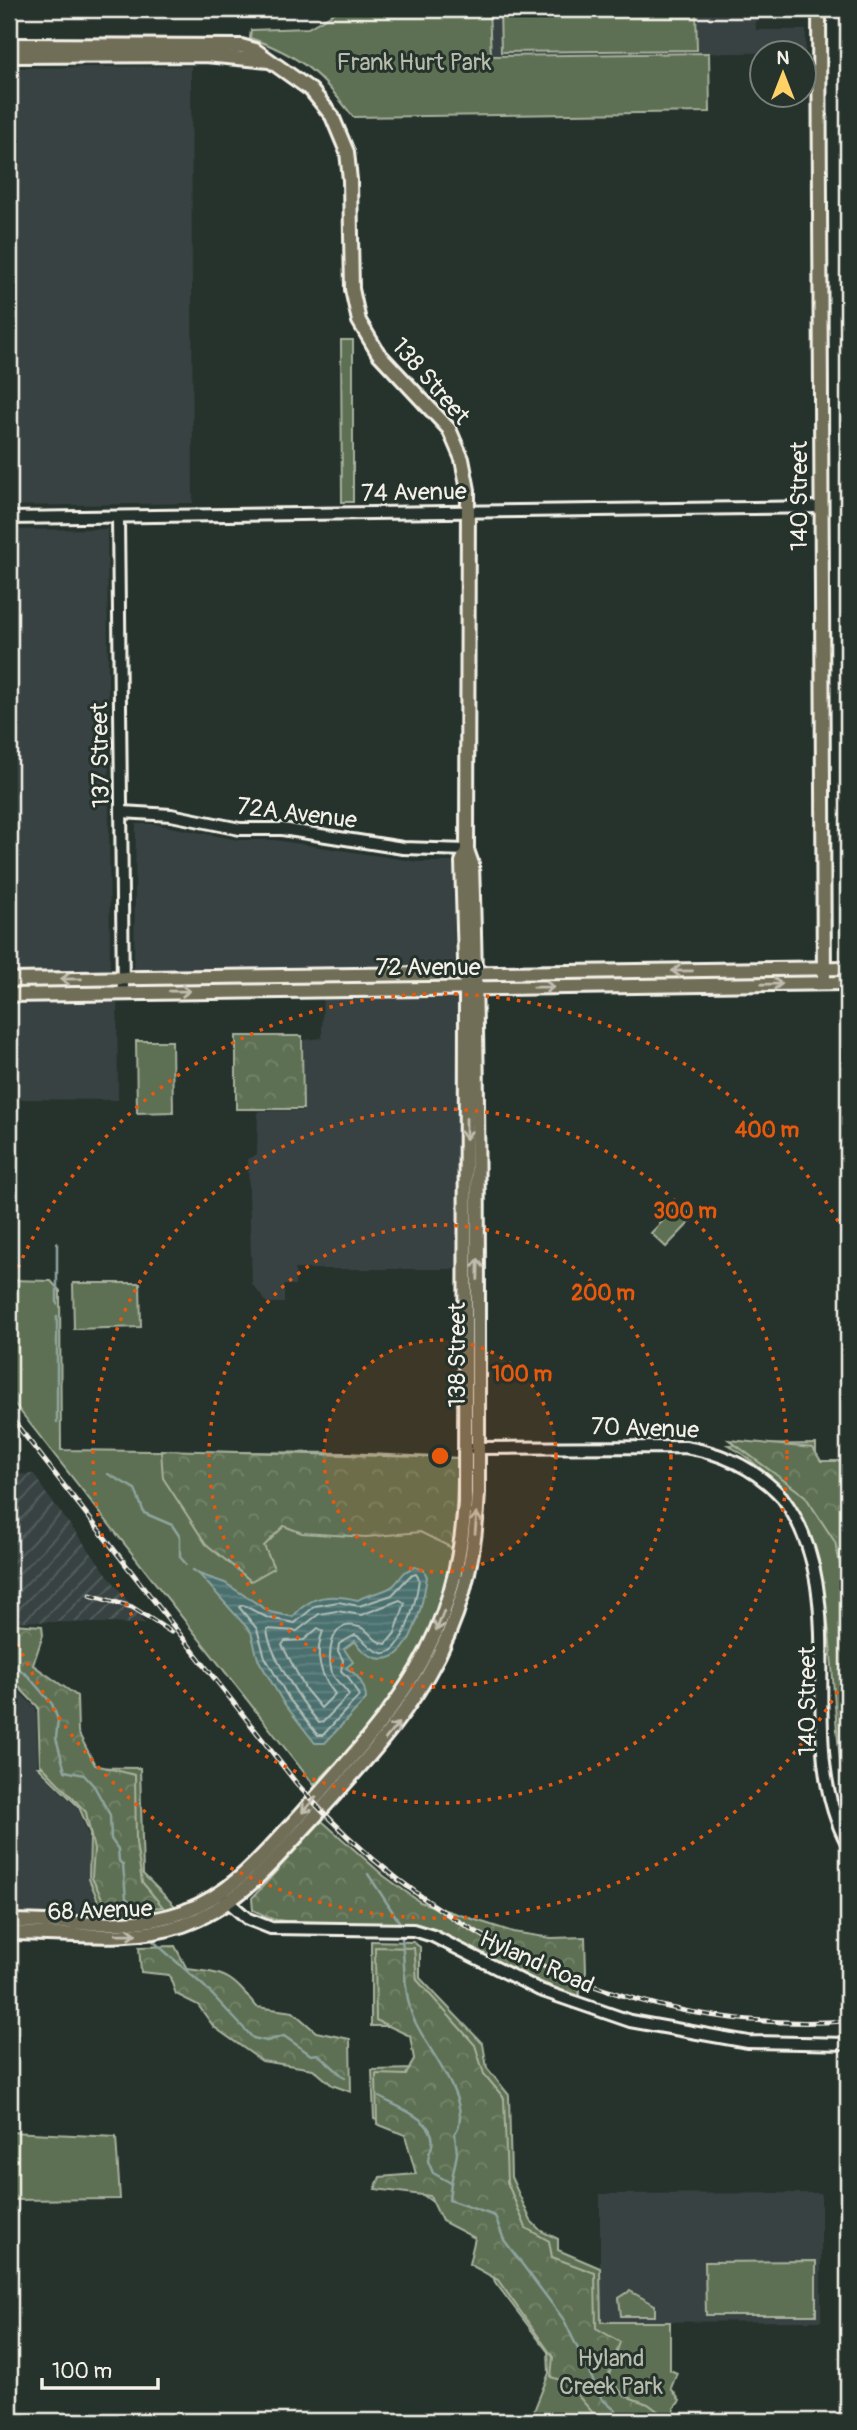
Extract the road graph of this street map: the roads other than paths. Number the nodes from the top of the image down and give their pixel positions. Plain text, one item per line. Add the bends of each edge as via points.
1 (819, 9) edge
2 (225, 44) junction
3 (9, 45) edge
4 (9, 56) edge
5 (136, 56) junction
6 (268, 61) junction
7 (820, 507) junction
8 (468, 513) junction
9 (118, 517) junction
10 (9, 519) edge
11 (122, 812) junction
12 (467, 850) junction
13 (848, 968) edge
14 (824, 969) junction
15 (9, 980) edge
16 (471, 981) junction
17 (824, 983) junction
18 (848, 983) edge
19 (123, 985) junction
20 (9, 995) edge
21 (471, 1448) junction
22 (818, 1555) joint
23 (848, 1845) edge
24 (225, 1899) junction
25 (9, 1921) edge
26 (97, 1921) junction
27 (9, 1933) edge
28 (32, 1933) junction
29 (848, 2044) edge

1 - 7 main road, 140 Street
2 - 3 main road
2 - 5 main road via 215,50 152,50
2 - 6 main road, 138 Street via 249,47
4 - 5 main road
5 - 6 main road via 205,55
6 - 8 main road, 138 Street via 311,90 332,116 350,171 352,289 359,321 378,353 449,429 462,458
7 - 8 street, 74 Avenue
7 - 14 main road, 140 Street
8 - 9 street, 74 Avenue
8 - 12 main road, 138 Street
9 - 10 street, 74 Avenue
9 - 11 street, 137 Street
11 - 12 street, 72A Avenue via 404,848
11 - 19 street, 137 Street
12 - 16 main road, 138 Street via 462,862
13 - 14 main road, 72 Avenue
14 -> 16 main road, 72 Avenue
14 - 17 main road, 140 Street
19 -> 15 main road, 72 Avenue
16 -> 17 main road, 72 Avenue
16 - 19 main road, 72 Avenue
16 - 21 main road, 138 Street
17 - 18 main road, 72 Avenue
19 - 20 main road, 72 Avenue
21 - 22 street, 70 Avenue via 659,1446 719,1454 776,1490 804,1524
21 - 24 main road, 138 Street via 456,1568 439,1626 417,1670 367,1741
22 - 23 street, 140 Street via 827,1610 830,1790
24 - 26 main road, 68 Avenue via 157,1919
28 -> 24 main road, 68 Avenue via 155,1931 182,1925
24 - 29 street, Hyland Road via 248,1919 271,1928 423,1932 540,1990 660,2028 748,2042
25 - 26 main road, 68 Avenue
26 - 28 main road via 90,1927
27 - 28 main road, 68 Avenue

